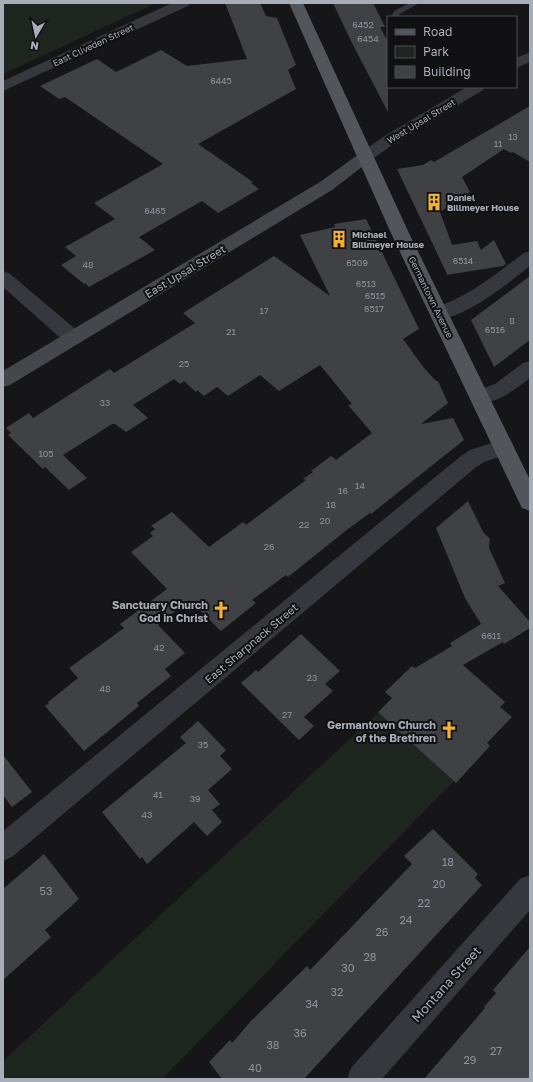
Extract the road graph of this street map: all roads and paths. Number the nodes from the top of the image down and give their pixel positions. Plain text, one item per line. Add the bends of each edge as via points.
1 (183, 3) edge
2 (296, 3) edge
3 (415, 3) edge
4 (396, 16) edge
5 (530, 56) edge
6 (517, 63) edge
7 (3, 88) edge
8 (476, 88) edge
9 (365, 157) junction
10 (530, 257) edge
11 (3, 277) edge
12 (439, 313) junction
13 (73, 338) junction
14 (530, 368) edge
15 (3, 380) edge
16 (480, 397) junction
17 (504, 447) junction
18 (530, 502) edge
19 (3, 848) edge
20 (530, 889) edge
21 (362, 1079) edge

1 - 7 street, East Cliveden Street
2 - 9 main road, Germantown Avenue
3 - 4 lane
5 - 6 street
8 - 9 street, West Upsal Street
9 - 12 main road, Germantown Avenue
9 - 13 street, East Upsal Street via 326,186
10 - 12 street via 465,304
11 - 13 street
12 - 16 main road, Germantown Avenue
13 - 15 street, East Upsal Street
14 - 16 street via 502,390
16 - 17 main road, Germantown Avenue
17 - 18 main road, Germantown Avenue
17 - 19 street, East Sharpnack Street via 477,456 468,462
20 - 21 street, Montana Street

